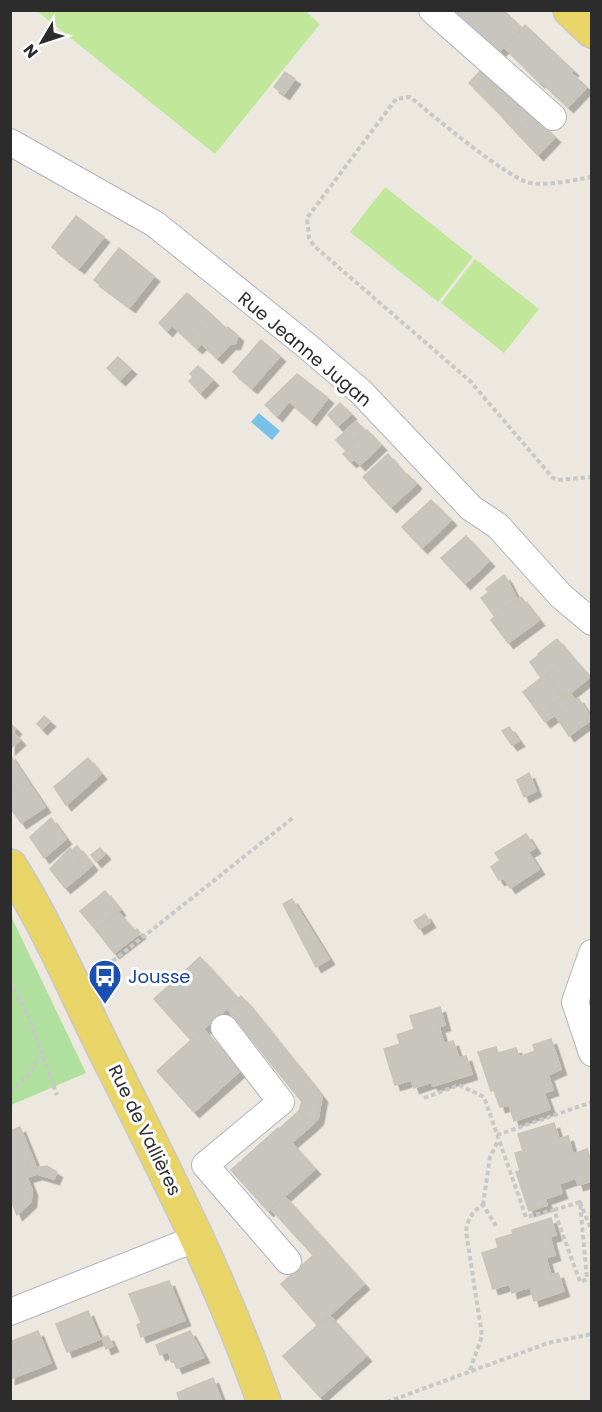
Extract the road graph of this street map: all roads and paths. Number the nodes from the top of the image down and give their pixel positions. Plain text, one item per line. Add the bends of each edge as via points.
1 (432, 10) edge
2 (570, 10) edge
3 (591, 31) edge
4 (553, 117) dead end
5 (10, 142) edge
6 (591, 177) edge
7 (591, 477) edge
8 (591, 622) edge
9 (294, 817) dead end
10 (10, 866) edge
11 (590, 962) edge
12 (10, 982) edge
13 (73, 986) junction
14 (225, 1028) dead end
15 (591, 1053) edge
16 (40, 1055) junction
17 (10, 1092) edge
18 (57, 1095) dead end
19 (424, 1098) dead end
20 (591, 1102) edge
21 (497, 1134) junction
22 (499, 1140) junction
23 (205, 1166) junction
24 (171, 1183) junction
25 (580, 1202) junction
26 (483, 1205) junction
27 (554, 1210) junction
28 (496, 1226) dead end
29 (591, 1232) edge
30 (197, 1238) junction
31 (288, 1261) dead end
32 (10, 1312) edge
33 (591, 1334) edge
34 (470, 1370) junction
35 (264, 1401) edge
36 (387, 1401) edge

1 - 4 street
2 - 3 main road
5 - 8 street, Rue Jeanne Jugan via 155,224 307,346 362,392 471,508 498,526 561,596
6 - 7 path via 528,183 404,96 396,99 307,218 314,246 470,381 553,478
9 - 13 path via 94,976
10 - 13 main road, Rue de Vallières
11 - 15 street via 575,1002
12 - 16 path via 28,1015
13 - 24 main road, Rue de Vallières
14 - 23 street via 281,1102
16 - 17 path via 29,1074
16 - 18 path
19 - 21 path via 459,1085 484,1097
20 - 21 path
21 - 22 path
22 - 26 path via 490,1157
22 - 27 path via 526,1217
23 - 24 street
23 - 31 street
24 - 30 main road, Rue de Vallières
25 - 27 path
25 - 27 path via 587,1279 580,1282
25 - 29 path
26 - 28 path
26 - 34 path via 474,1210 466,1231 482,1336
30 - 32 street
30 - 35 main road, Rue de Vallières
33 - 34 path via 548,1343
34 - 36 path

